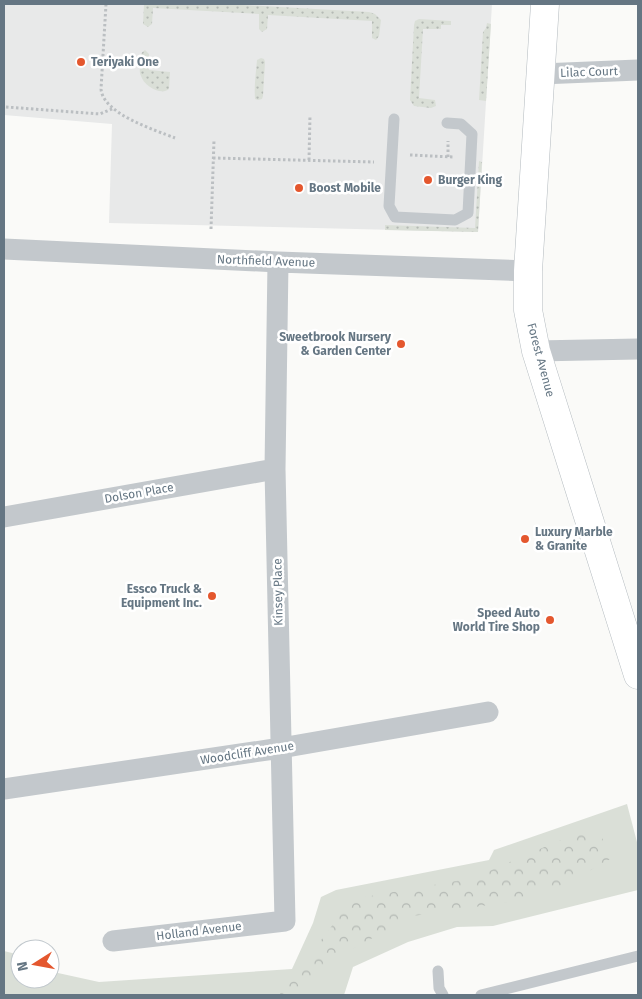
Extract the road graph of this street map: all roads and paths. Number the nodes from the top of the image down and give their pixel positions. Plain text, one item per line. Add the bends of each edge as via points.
1 (106, 4) edge
2 (545, 4) edge
3 (638, 70) edge
4 (541, 74) junction
5 (6, 107) dead end
6 (114, 108) junction
7 (310, 115) dead end
8 (394, 120) dead end
9 (447, 123) dead end
10 (175, 138) dead end
11 (214, 140) dead end
12 (404, 155) dead end
13 (213, 158) junction
14 (457, 158) dead end
15 (309, 160) junction
16 (375, 162) dead end
17 (211, 229) dead end
18 (4, 249) edge
19 (278, 262) junction
20 (528, 271) junction
21 (638, 349) edge
22 (536, 351) junction
23 (275, 469) junction
24 (4, 517) edge
25 (638, 675) edge
26 (488, 712) dead end
27 (281, 748) junction
28 (4, 789) edge
29 (285, 921) joint
30 (112, 941) dead end
31 (638, 956) edge
32 (438, 971) dead end
33 (443, 995) edge
34 (482, 995) edge

1 - 6 path via 101,89 103,97
2 - 4 main road, Forest Avenue
3 - 4 street, Lilac Court
4 - 20 main road, Forest Avenue
5 - 6 path via 100,114
6 - 10 path via 130,120
7 - 15 path
8 - 9 lane via 389,206 396,217 455,220 468,213 472,134 462,124
11 - 13 path
12 - 14 path
13 - 15 path
13 - 17 path
15 - 16 path
18 - 19 street, Northfield Avenue
19 - 20 street, Northfield Avenue
19 - 23 street, Kinsey Place
20 - 22 main road, Forest Avenue via 528,310
21 - 22 street
22 - 25 main road, Forest Avenue
23 - 24 street, Dolson Place
23 - 27 street, Kinsey Place
26 - 27 street, Woodcliff Avenue
27 - 28 street, Woodcliff Avenue
27 - 29 street, Kinsey Place
29 - 30 street, Holland Avenue
31 - 34 lane
32 - 33 lane

